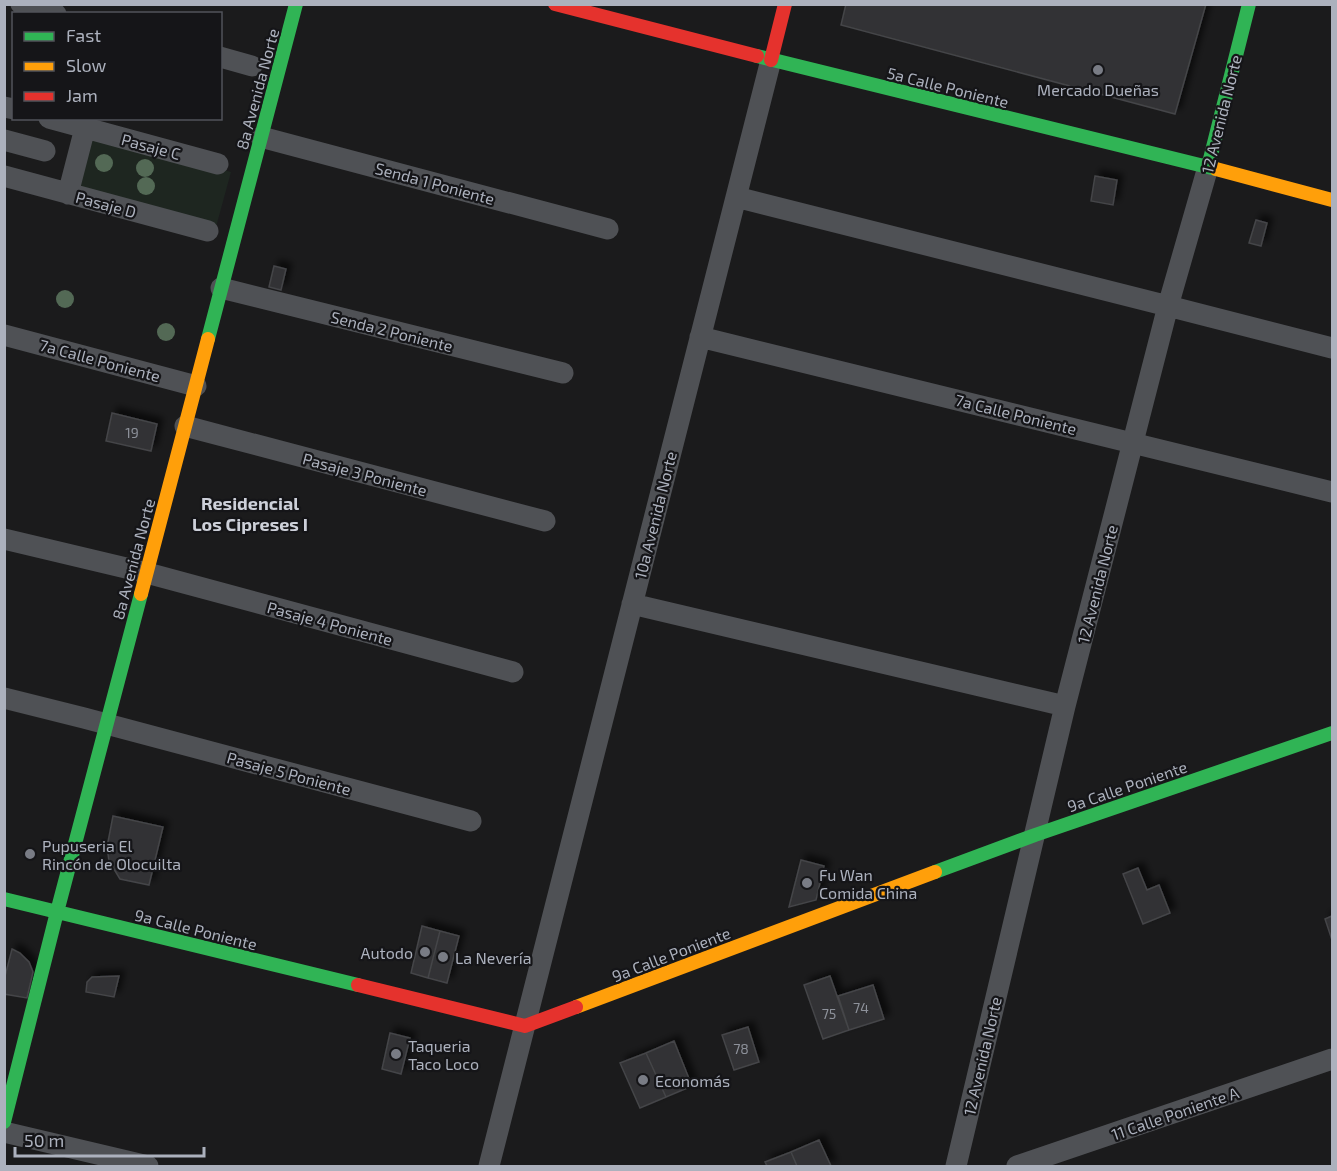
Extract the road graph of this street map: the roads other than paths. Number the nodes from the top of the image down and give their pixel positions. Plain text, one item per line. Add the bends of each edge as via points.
1 (21, 4) edge
2 (296, 4) edge
3 (555, 4) edge
4 (784, 4) edge
5 (1249, 4) edge
6 (50, 12) edge
7 (222, 58) edge
8 (771, 60) junction
9 (252, 66) dead end
10 (56, 120) edge
11 (85, 128) junction
12 (261, 137) junction
13 (4, 140) edge
14 (45, 151) dead end
15 (218, 164) dead end
16 (1208, 167) junction
17 (4, 176) edge
18 (68, 194) junction
19 (736, 197) junction
20 (1332, 200) edge
21 (608, 229) dead end
22 (208, 231) dead end
23 (221, 288) junction
24 (1168, 306) junction
25 (4, 335) edge
26 (700, 337) junction
27 (1332, 348) edge
28 (563, 373) dead end
29 (196, 386) junction
30 (185, 426) junction
31 (1133, 442) junction
32 (1332, 492) edge
33 (545, 521) dead end
34 (4, 539) edge
35 (147, 573) junction
36 (632, 604) junction
37 (513, 672) dead end
38 (4, 698) edge
39 (1065, 706) junction
40 (107, 725) junction
41 (1332, 733) edge
42 (471, 821) dead end
43 (1035, 835) junction
44 (4, 899) edge
45 (57, 912) junction
46 (525, 1026) junction
47 (1332, 1059) edge
48 (4, 1122) edge
49 (4, 1132) edge
50 (148, 1167) edge
51 (489, 1167) edge
52 (956, 1167) edge
53 (1017, 1167) edge

1 - 6 street
2 - 12 main road, 8a Avenida Norte
3 - 8 main road, 5a Calle Poniente
4 - 8 main road, 10a Avenida Norte
5 - 16 main road, 12 Avenida Norte
7 - 9 street
8 - 16 main road, 5a Calle Poniente
8 - 19 street, 10a Avenida Norte
10 - 11 street, Pasaje C
11 - 15 street, Pasaje C
11 - 18 street
12 - 21 street, Senda 1 Poniente
12 - 23 main road, 8a Avenida Norte
13 - 14 street
16 - 20 main road, 5a Calle Poniente
16 - 24 street, 12 Avenida Norte
17 - 18 street, Pasaje D
18 - 22 street, Pasaje D
19 - 24 street
19 - 26 street, 10a Avenida Norte
23 - 28 street, Senda 2 Poniente
23 - 29 main road, 8a Avenida Norte
24 - 27 street
24 - 31 street, 12 Avenida Norte
25 - 29 street, 7a Calle Poniente
26 - 31 street, 7a Calle Poniente
26 - 36 street, 10a Avenida Norte
29 - 30 main road, 8a Avenida Norte
30 - 33 street, Pasaje 3 Poniente
30 - 35 main road, 8a Avenida Norte
31 - 32 street, 7a Calle Poniente
31 - 39 street, 12 Avenida Norte
34 - 35 street, Pasaje 4 Poniente
35 - 37 street, Pasaje 4 Poniente
35 - 40 main road, 8a Avenida Norte
36 - 39 street
36 - 46 street, 10a Avenida Norte
38 - 40 street, Pasaje 5 Poniente
39 - 43 street, 12 Avenida Norte
40 - 42 street, Pasaje 5 Poniente
40 - 45 main road, 8a Avenida Norte
41 - 43 main road, 9a Calle Poniente
43 - 46 main road, 9a Calle Poniente
43 - 52 street, 12 Avenida Norte
44 - 45 main road, 9a Calle Poniente
45 - 46 main road, 9a Calle Poniente
45 - 48 main road, 8a Avenida Norte
46 - 51 street, 10a Avenida Norte
47 - 53 street, 11 Calle Poniente A
49 - 50 street

